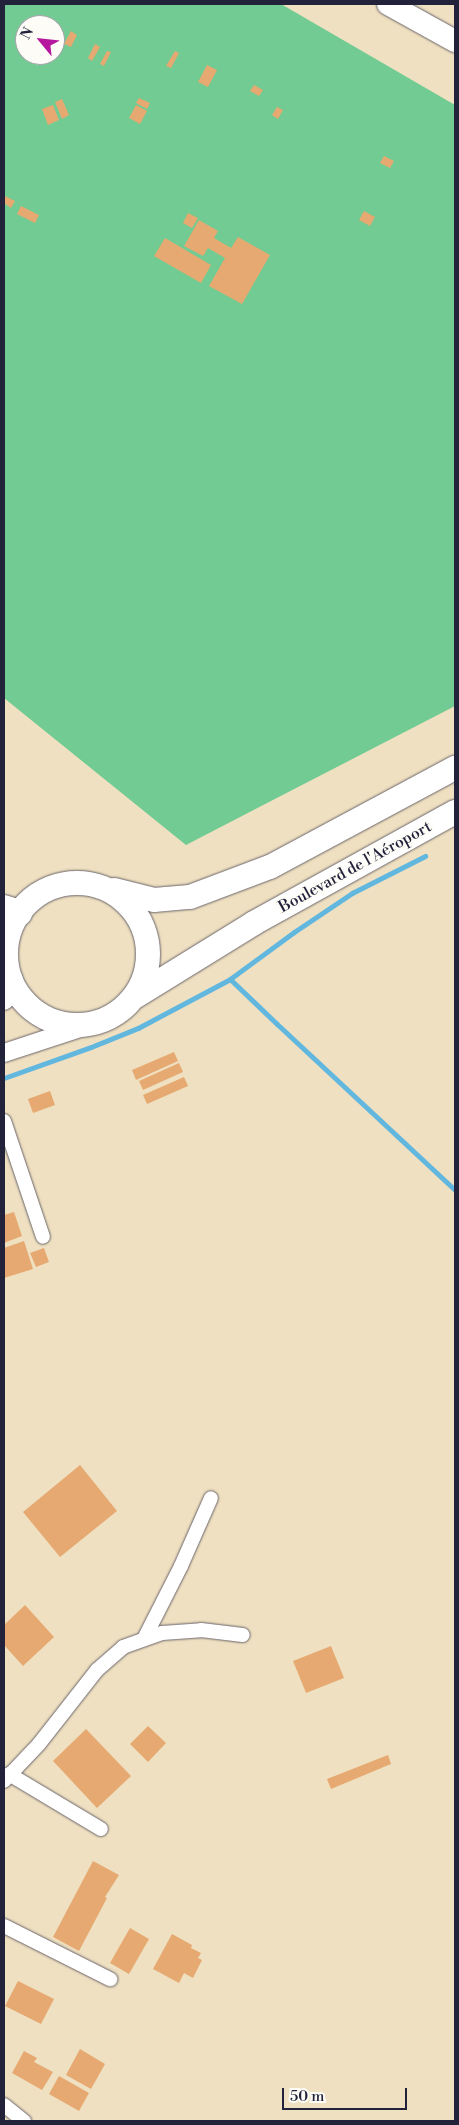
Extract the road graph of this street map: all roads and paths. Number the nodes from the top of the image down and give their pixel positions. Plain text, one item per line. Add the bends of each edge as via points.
1 (388, 4) edge
2 (455, 41) edge
3 (455, 768) edge
4 (455, 812) edge
5 (102, 887) junction
6 (11, 910) edge
7 (8, 987) edge
8 (135, 997) junction
9 (86, 1026) junction
10 (4, 1053) edge
11 (4, 1121) edge
12 (43, 1237) dead end
13 (211, 1498) dead end
14 (243, 1635) dead end
15 (144, 1639) junction
16 (7, 1777) edge
17 (101, 1829) dead end
18 (4, 1926) edge
19 (110, 1979) dead end
20 (4, 2105) edge
21 (24, 2121) edge

1 - 2 main road
3 - 5 highway via 270,867 190,898 154,900
4 - 8 highway, Boulevard de l'Aéroport via 254,923
5 - 6 highway via 80,882 56,886
5 - 8 highway via 122,898 137,914 146,934 149,956 145,977
6 - 7 highway via 5,957
7 - 9 highway via 40,1016 62,1025
8 - 9 highway via 121,1011
9 - 10 street
11 - 12 street
13 - 15 street
14 - 15 street via 201,1630 162,1633
15 - 16 street via 123,1647 97,1670 39,1744
16 - 17 street
18 - 19 street
20 - 21 street

